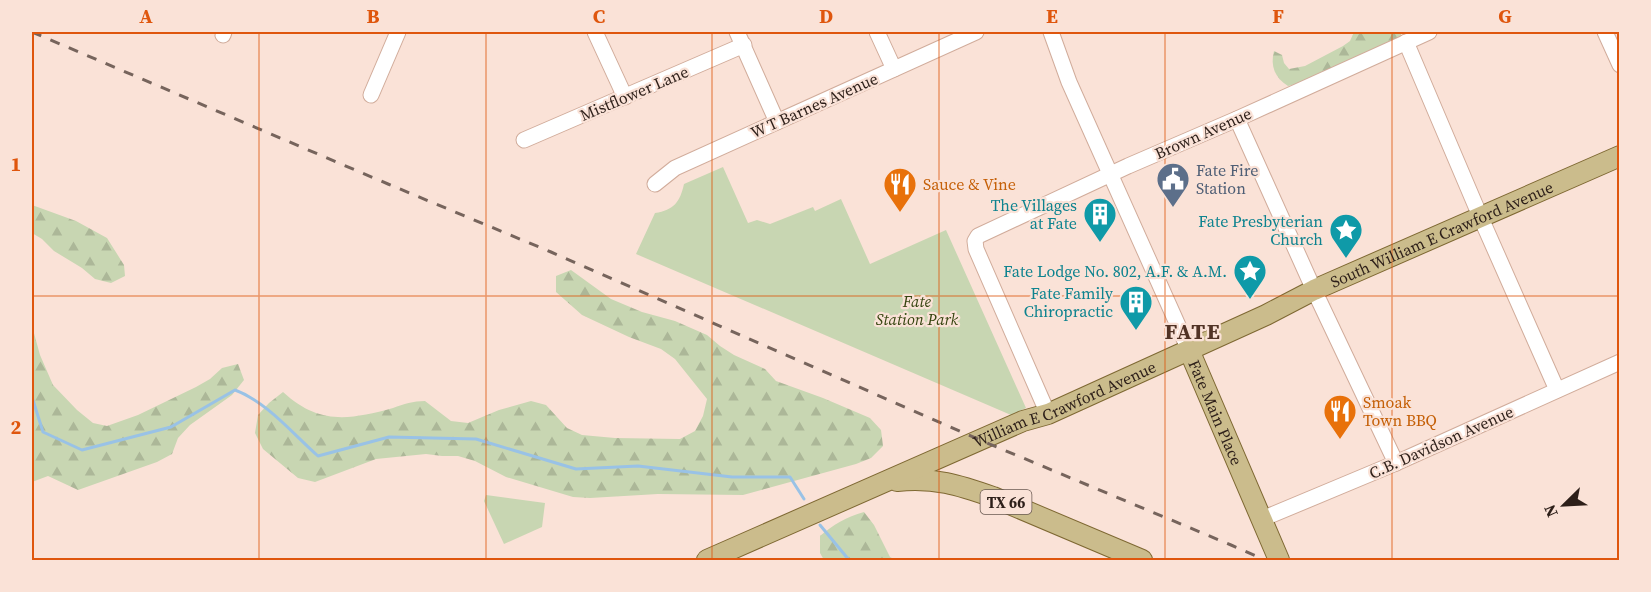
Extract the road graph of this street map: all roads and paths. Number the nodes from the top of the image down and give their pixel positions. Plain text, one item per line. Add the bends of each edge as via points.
1 (398, 32) edge
2 (594, 32) edge
3 (877, 32) edge
4 (976, 32) edge
5 (1051, 32) edge
6 (1429, 32) edge
7 (1605, 32) edge
8 (741, 38) edge
9 (1406, 42) junction
10 (1620, 65) edge
11 (894, 69) junction
12 (371, 96) dead end
13 (625, 97) junction
14 (1236, 119) junction
15 (777, 122) junction
16 (524, 140) dead end
17 (1620, 156) edge
18 (1111, 174) junction
19 (655, 184) dead end
20 (1480, 216) junction
21 (1314, 290) junction
22 (1266, 315) joint
23 (1189, 350) junction
24 (1620, 362) edge
25 (1557, 390) junction
26 (1048, 414) junction
27 (1396, 463) junction
28 (863, 491) junction
29 (1262, 519) junction
30 (707, 561) edge
31 (1142, 561) edge
32 (1279, 561) edge

1 - 12 street
2 - 13 street
3 - 11 street
4 - 11 street, W T Barnes Avenue
5 - 18 street, Fate Main Place
6 - 9 street, Brown Avenue
7 - 10 street
8 - 13 street, Mistflower Lane
8 - 15 street
9 - 14 street, Brown Avenue
9 - 20 street
11 - 15 street, W T Barnes Avenue
13 - 16 street, Mistflower Lane
14 - 18 street, Brown Avenue
14 - 21 street
15 - 19 street, W T Barnes Avenue via 675,168
17 - 20 main road, South William E Crawford Avenue
18 - 23 street, Fate Main Place
18 - 26 street, Brown Avenue via 978,236 975,241
20 - 21 main road, South William E Crawford Avenue
20 - 25 street
21 - 22 main road, South William E Crawford Avenue
21 - 27 street
22 - 23 main road, William E Crawford Avenue
23 - 26 main road, William E Crawford Avenue
23 - 29 main road, Fate Main Place
24 - 25 street, C.B. Davidson Avenue
25 - 27 street, C.B. Davidson Avenue
26 - 28 main road, William E Crawford Avenue via 1023,420
27 - 29 street, C.B. Davidson Avenue
28 - 30 main road, TX 66
28 - 31 main road, TX 66 via 918,479 956,485
29 - 32 main road, Fate Main Place

